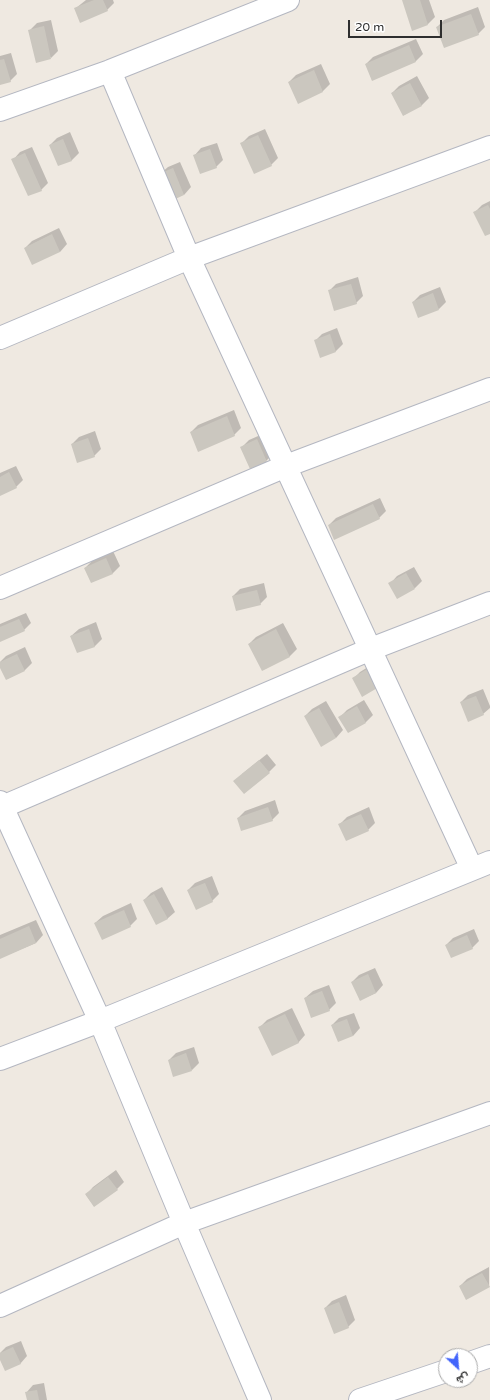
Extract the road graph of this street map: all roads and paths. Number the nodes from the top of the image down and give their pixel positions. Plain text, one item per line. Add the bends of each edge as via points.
1 (288, 0) edge
2 (110, 71) junction
3 (0, 110) edge
4 (490, 147) edge
5 (189, 258) junction
6 (0, 338) edge
7 (490, 389) edge
8 (286, 466) junction
9 (0, 588) edge
10 (490, 603) edge
11 (371, 649) junction
12 (1, 806) edge
13 (481, 866) edge
14 (100, 1021) junction
15 (0, 1059) edge
16 (490, 1113) edge
17 (184, 1223) junction
18 (0, 1306) edge
19 (490, 1356) edge
20 (478, 1360) edge
21 (438, 1374) edge
22 (260, 1400) edge
23 (360, 1400) edge

1 - 2 street
2 - 3 street
2 - 5 street
4 - 5 street
5 - 6 street
5 - 8 street
7 - 8 street
8 - 9 street
8 - 11 street
10 - 11 street
11 - 12 street
11 - 13 street
12 - 14 street
13 - 14 street
14 - 15 street
14 - 17 street
16 - 17 street
17 - 18 street
17 - 22 street
19 - 20 street
21 - 23 street

